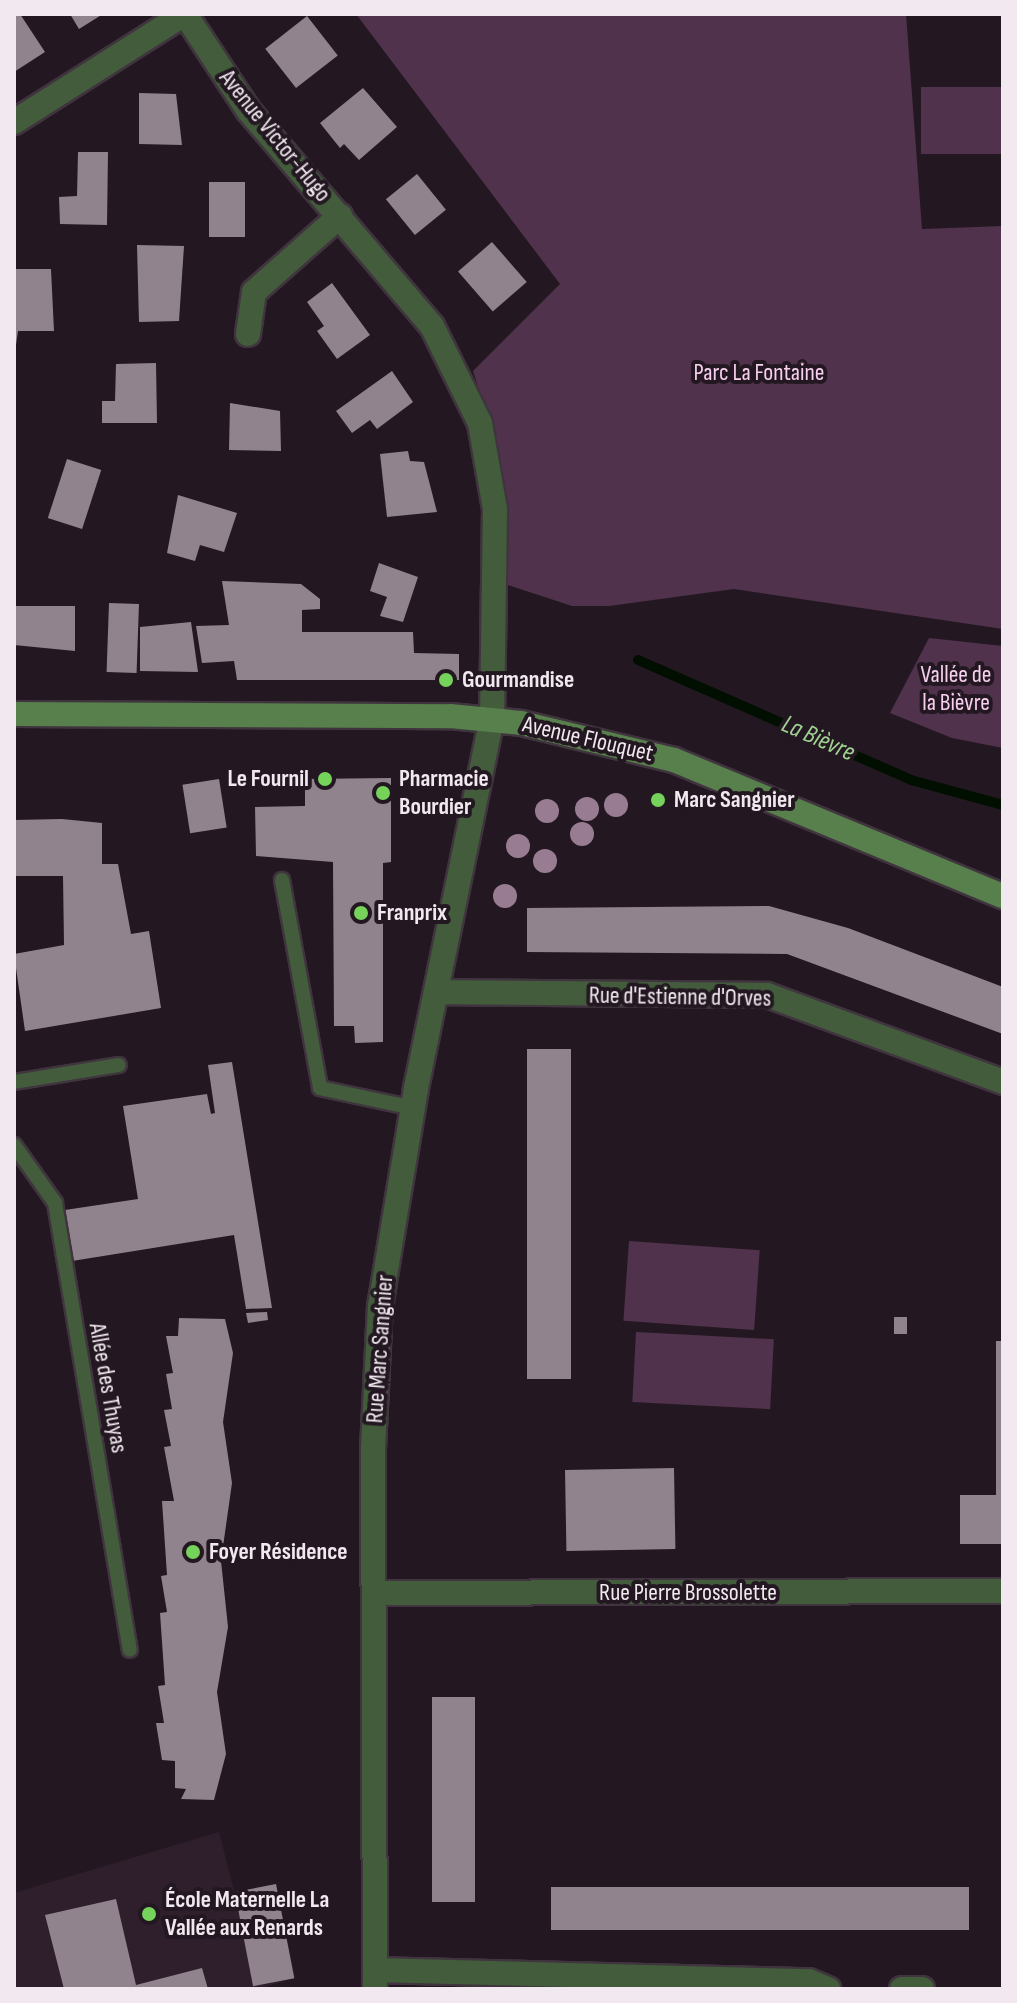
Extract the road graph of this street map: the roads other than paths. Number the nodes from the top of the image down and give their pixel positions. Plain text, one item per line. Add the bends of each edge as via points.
1 (185, 14) edge
2 (14, 122) edge
3 (340, 216) junction
4 (248, 334) dead end
5 (14, 714) edge
6 (492, 718) junction
7 (282, 880) dead end
8 (1003, 896) edge
9 (437, 992) junction
10 (119, 1065) dead end
11 (14, 1082) edge
12 (1003, 1082) edge
13 (413, 1108) junction
14 (14, 1145) edge
15 (1003, 1591) edge
16 (374, 1593) junction
17 (130, 1650) dead end
18 (375, 1979) edge
19 (828, 1989) edge
20 (902, 1989) edge
21 (922, 1989) edge

1 - 2 street, Avenue Victor-Hugo
1 - 3 street, Avenue Victor-Hugo via 248,110
3 - 4 street, Avenue Victor-Hugo via 254,292
3 - 6 street, Avenue Victor-Hugo via 432,326 480,423 495,509
5 - 6 main road, Avenue Flouquet
6 - 8 main road, Avenue Flouquet via 606,740 674,760
6 - 9 street, Rue Marc Sangnier
7 - 13 lane via 320,1088
9 - 12 street, Rue d'Estienne d'Orves via 767,995
9 - 13 street, Rue Marc Sangnier
10 - 11 lane
13 - 16 street, Rue Marc Sangnier via 380,1306
14 - 17 lane, Allée des Thuyas via 55,1203
15 - 16 street, Rue Pierre Brossolette
16 - 18 street, Rue Marc Sangnier
18 - 19 street via 809,1981
20 - 21 street

